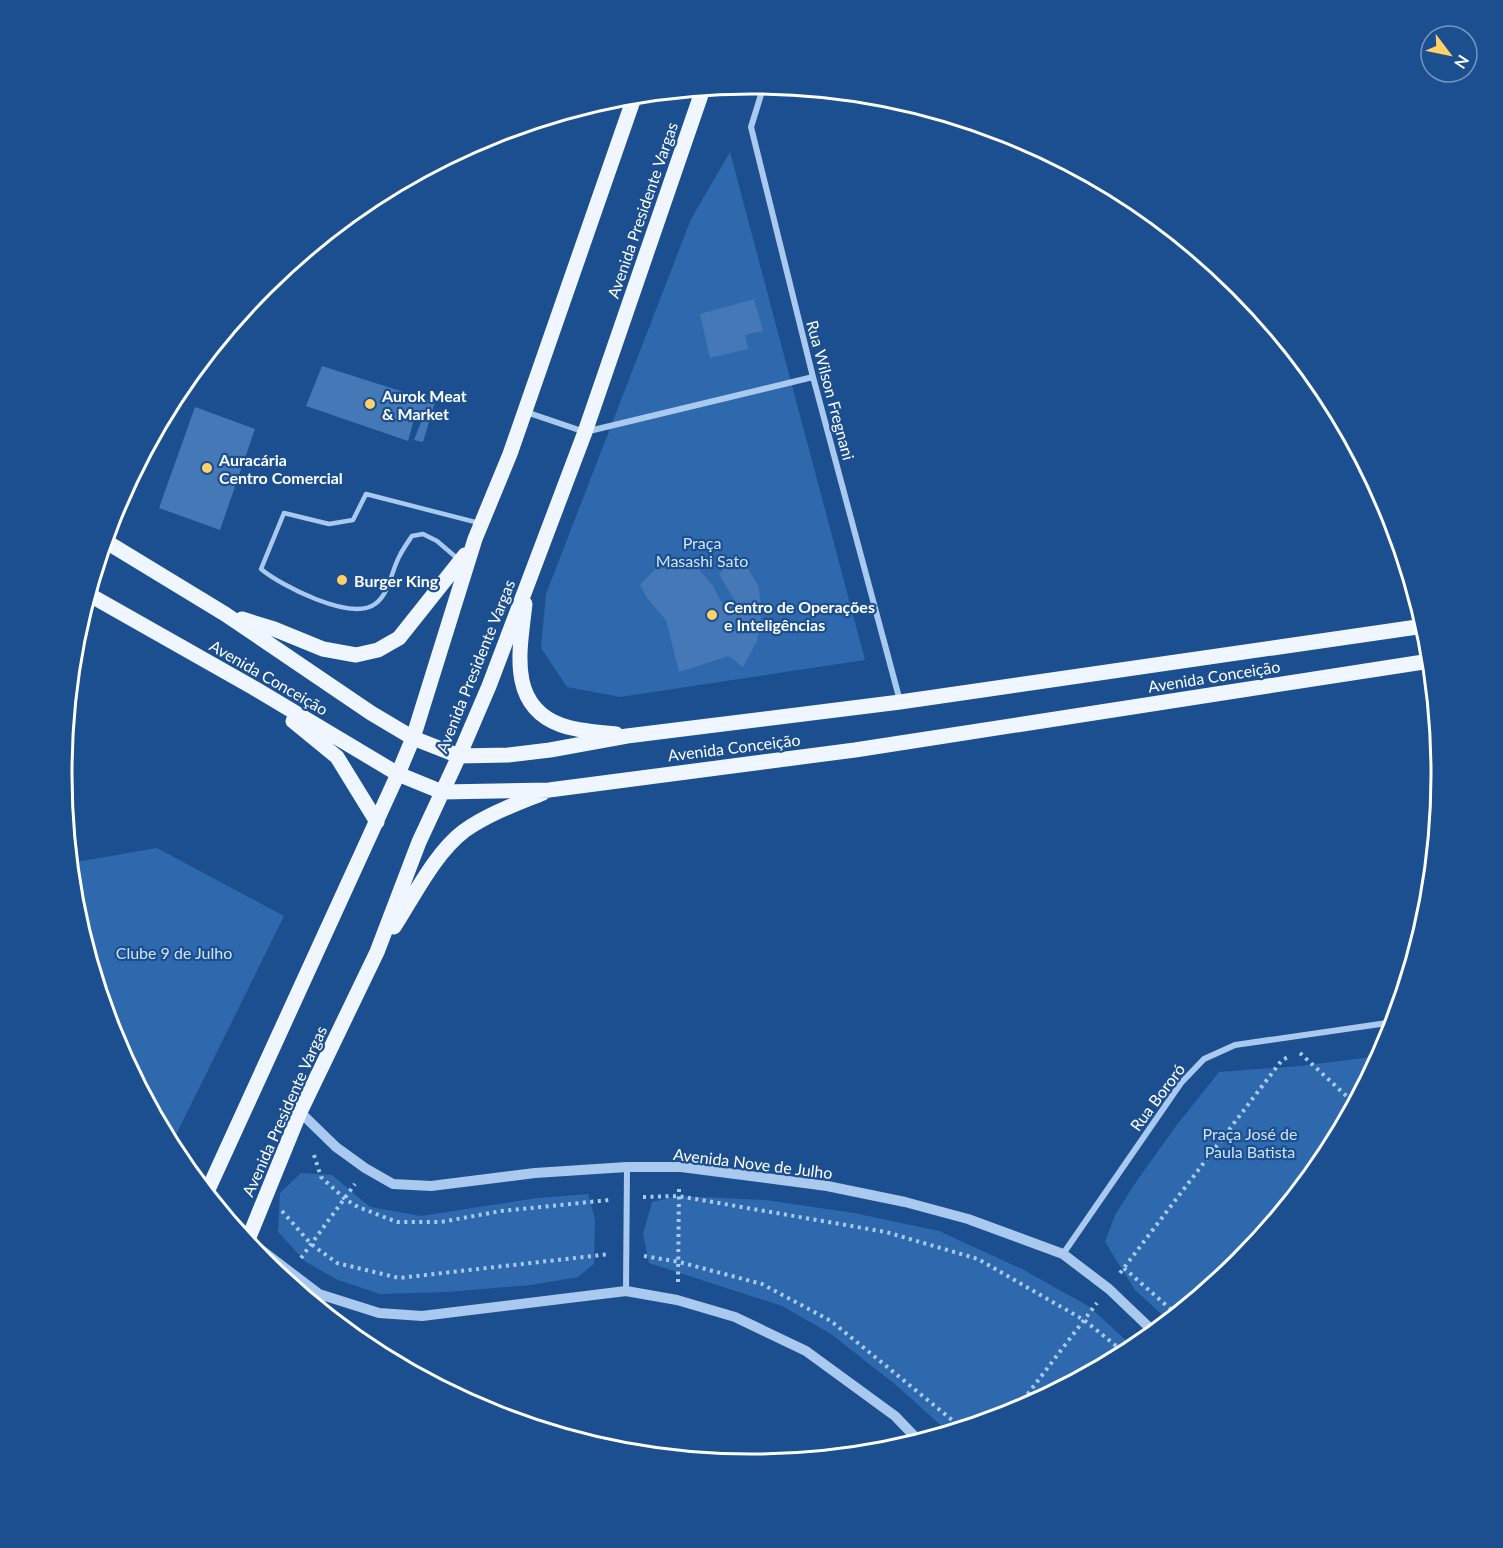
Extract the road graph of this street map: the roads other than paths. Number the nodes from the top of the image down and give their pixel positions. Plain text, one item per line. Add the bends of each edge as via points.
1 (761, 94) edge
2 (700, 97) edge
3 (631, 106) edge
4 (813, 377) junction
5 (525, 411) junction
6 (585, 432) junction
7 (482, 524) junction
8 (475, 539) junction
9 (112, 545) edge
10 (461, 562) junction
11 (527, 583) junction
12 (95, 598) edge
13 (225, 614) junction
14 (1415, 627) edge
15 (1421, 662) edge
16 (254, 688) junction
17 (900, 702) junction
18 (627, 736) junction
19 (413, 738) junction
20 (459, 756) junction
21 (399, 774) junction
22 (549, 790) junction
23 (442, 792) junction
24 (376, 822) junction
25 (377, 952) junction
26 (1383, 1024) edge
27 (300, 1112) junction
28 (627, 1167) junction
29 (210, 1185) edge
30 (251, 1233) edge
31 (1063, 1254) junction
32 (288, 1271) edge
33 (626, 1291) junction
34 (319, 1294) junction
35 (320, 1298) edge
36 (1147, 1326) edge
37 (912, 1434) edge

1 - 4 street, Rua Wilson Fregnani via 751,127
2 - 6 main road, Avenida Presidente Vargas
3 - 5 main road, Avenida Presidente Vargas
4 - 6 street
4 - 17 street, Rua Wilson Fregnani
5 - 6 street
5 - 7 main road, Avenida Presidente Vargas
6 - 11 main road, Avenida Presidente Vargas
7 - 8 main road, Avenida Presidente Vargas
7 - 10 lane via 366,494 353,520 329,524 284,513 261,568 270,577 306,595 339,607 364,609 375,604 388,587 399,556 412,536 423,534
8 - 10 main road
8 - 19 main road, Avenida Presidente Vargas
9 - 13 main road, Avenida Conceição
10 - 13 main road via 399,638 378,650 356,655 323,649
11 - 18 main road via 520,664 524,689 534,708 562,726
11 - 20 main road, Avenida Presidente Vargas
12 - 16 main road, Avenida Conceição
13 - 19 main road, Avenida Conceição
14 - 17 main road, Avenida Conceição
15 - 22 main road, Avenida Conceição via 855,750
16 - 21 main road, Avenida Conceição
16 - 24 main road via 338,757
17 - 18 main road, Avenida Conceição
18 - 20 main road, Avenida Conceição via 550,750
19 - 20 main road, Avenida Conceição
19 - 21 main road, Avenida Presidente Vargas
20 - 23 main road, Avenida Presidente Vargas
21 - 23 main road, Avenida Conceição
21 - 24 main road, Avenida Presidente Vargas
22 - 23 main road, Avenida Conceição
22 - 25 main road via 463,832 443,852
23 - 25 main road, Avenida Presidente Vargas
24 - 29 main road, Avenida Presidente Vargas
25 - 27 main road, Avenida Presidente Vargas
26 - 31 street, Rua Bororó via 1235,1045 1204,1059 1181,1083
27 - 28 street, Avenida Nove de Julho via 336,1147 393,1184 431,1186
27 - 30 main road, Avenida Presidente Vargas
28 - 31 street, Avenida Nove de Julho via 681,1167 827,1186 968,1219
28 - 33 street
31 - 36 street, Avenida Nove de Julho via 1109,1289
32 - 34 street
33 - 34 street via 422,1316 379,1313
33 - 37 street via 677,1300 735,1317 806,1351 895,1416
34 - 35 street

